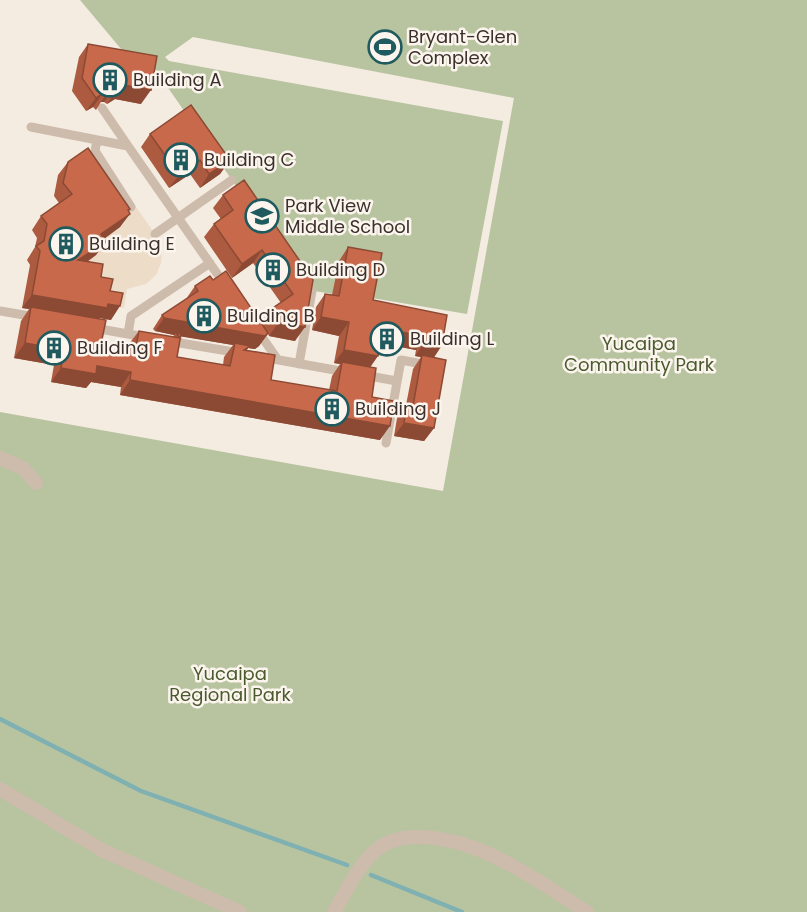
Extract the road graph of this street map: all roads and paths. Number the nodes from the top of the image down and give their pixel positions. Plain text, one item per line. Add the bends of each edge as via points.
1 (102, 108) dead end
2 (31, 128) dead end
3 (97, 140) junction
4 (128, 146) junction
5 (232, 180) dead end
6 (131, 207) edge
7 (178, 218) junction
8 (155, 234) dead end
9 (210, 263) junction
10 (312, 291) edge
11 (230, 292) edge
12 (0, 311) edge
13 (46, 319) edge
14 (251, 321) edge
15 (81, 325) edge
16 (128, 334) junction
17 (151, 338) edge
18 (163, 340) edge
19 (278, 360) junction
20 (299, 364) junction
21 (440, 367) edge
22 (397, 381) junction
23 (386, 443) dead end
24 (0, 458) edge
25 (36, 483) dead end
26 (0, 789) edge
27 (240, 912) edge
28 (334, 912) edge
29 (587, 912) edge

1 - 4 street
2 - 3 street
3 - 4 street
3 - 6 street via 95,151
4 - 7 street
5 - 7 street
7 - 8 street
7 - 9 street
9 - 11 street
9 - 16 street via 131,316
10 - 20 street
12 - 13 street
14 - 19 street
15 - 16 street
16 - 17 street
18 - 19 street
19 - 20 street
20 - 22 street
21 - 22 street via 401,360
22 - 23 street
24 - 25 street via 23,468
26 - 27 street via 102,850
28 - 29 street via 375,850 398,838 430,837 466,844 509,864

